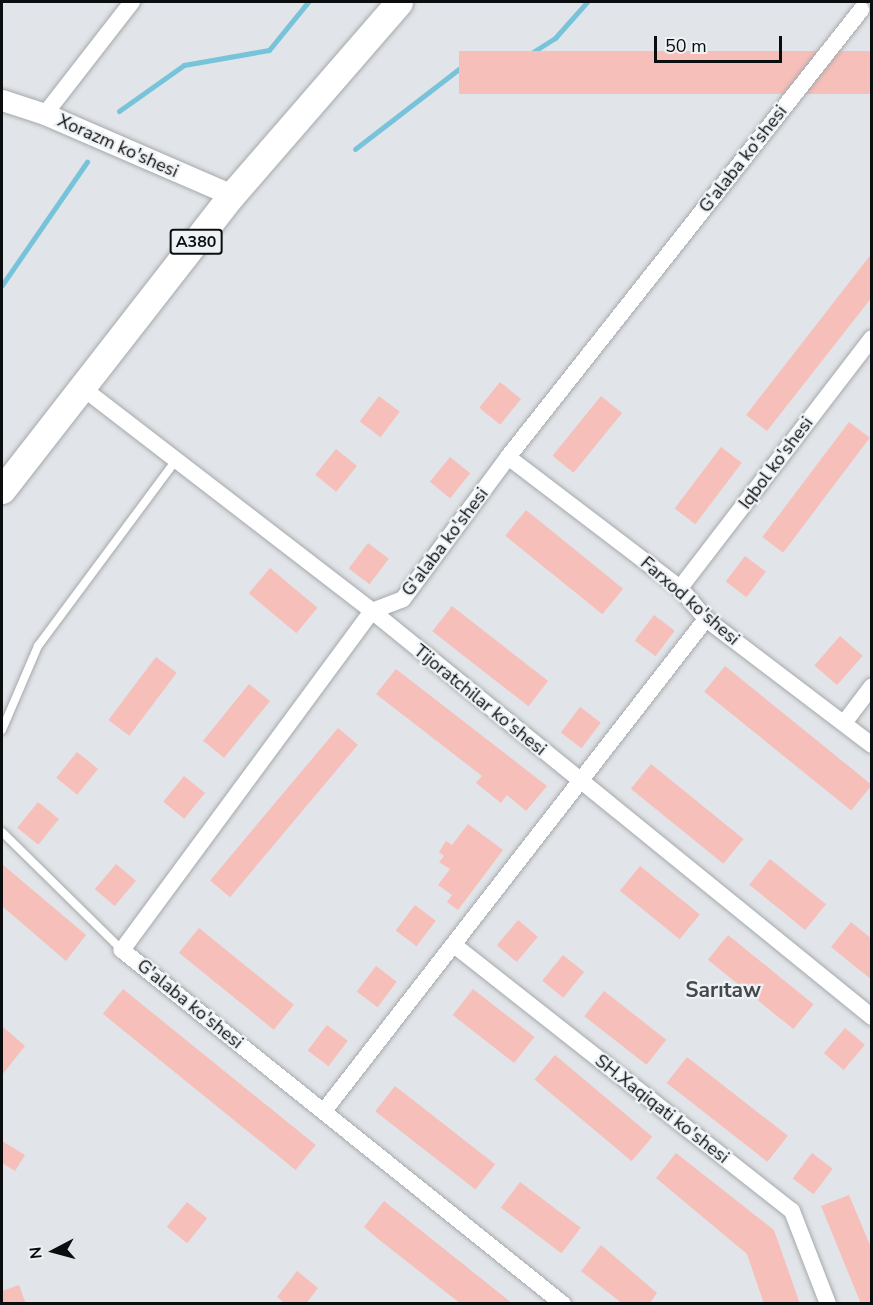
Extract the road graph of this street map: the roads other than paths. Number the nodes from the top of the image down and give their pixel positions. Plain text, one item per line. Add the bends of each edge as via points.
1 (132, 2) edge
2 (399, 2) edge
3 (861, 10) dead end
4 (2, 100) edge
5 (45, 114) junction
6 (232, 195) junction
7 (872, 338) edge
8 (84, 389) junction
9 (508, 457) junction
10 (176, 460) junction
11 (2, 490) edge
12 (681, 588) junction
13 (372, 612) junction
14 (706, 619) junction
15 (872, 686) edge
16 (844, 723) junction
17 (2, 730) edge
18 (872, 744) edge
19 (579, 781) junction
20 (2, 832) edge
21 (454, 945) junction
22 (122, 950) junction
23 (872, 1017) edge
24 (324, 1111) junction
25 (563, 1304) edge
26 (828, 1304) edge

1 - 5 street
2 - 6 highway, A380
3 - 9 street, G'alaba ko'shesi
4 - 5 street, Xorazm ko'shesi
5 - 6 street, Xorazm ko'shesi
6 - 8 highway, A380
7 - 12 street, Iqbol ko'shesi
8 - 10 street, Tijoratchilar ko'shesi
8 - 11 highway, A380
9 - 12 street, Farxod ko'shesi
9 - 13 street, G'alaba ko'shesi via 403,600
10 - 13 street, Tijoratchilar ko'shesi
10 - 17 lane via 38,646
12 - 14 street, Farxod ko'shesi
13 - 19 street, Tijoratchilar ko'shesi
13 - 22 street, G'alaba ko'shesi
14 - 16 street, Farxod ko'shesi
14 - 19 street
15 - 16 street
16 - 18 street, Farxod ko'shesi
19 - 21 street
19 - 23 street, Tijoratchilar ko'shesi
20 - 22 lane
21 - 24 street
21 - 26 street, SH.Xaqiqati ko'shesi via 792,1211
22 - 24 street, G'alaba ko'shesi
24 - 25 street, G'alaba ko'shesi

